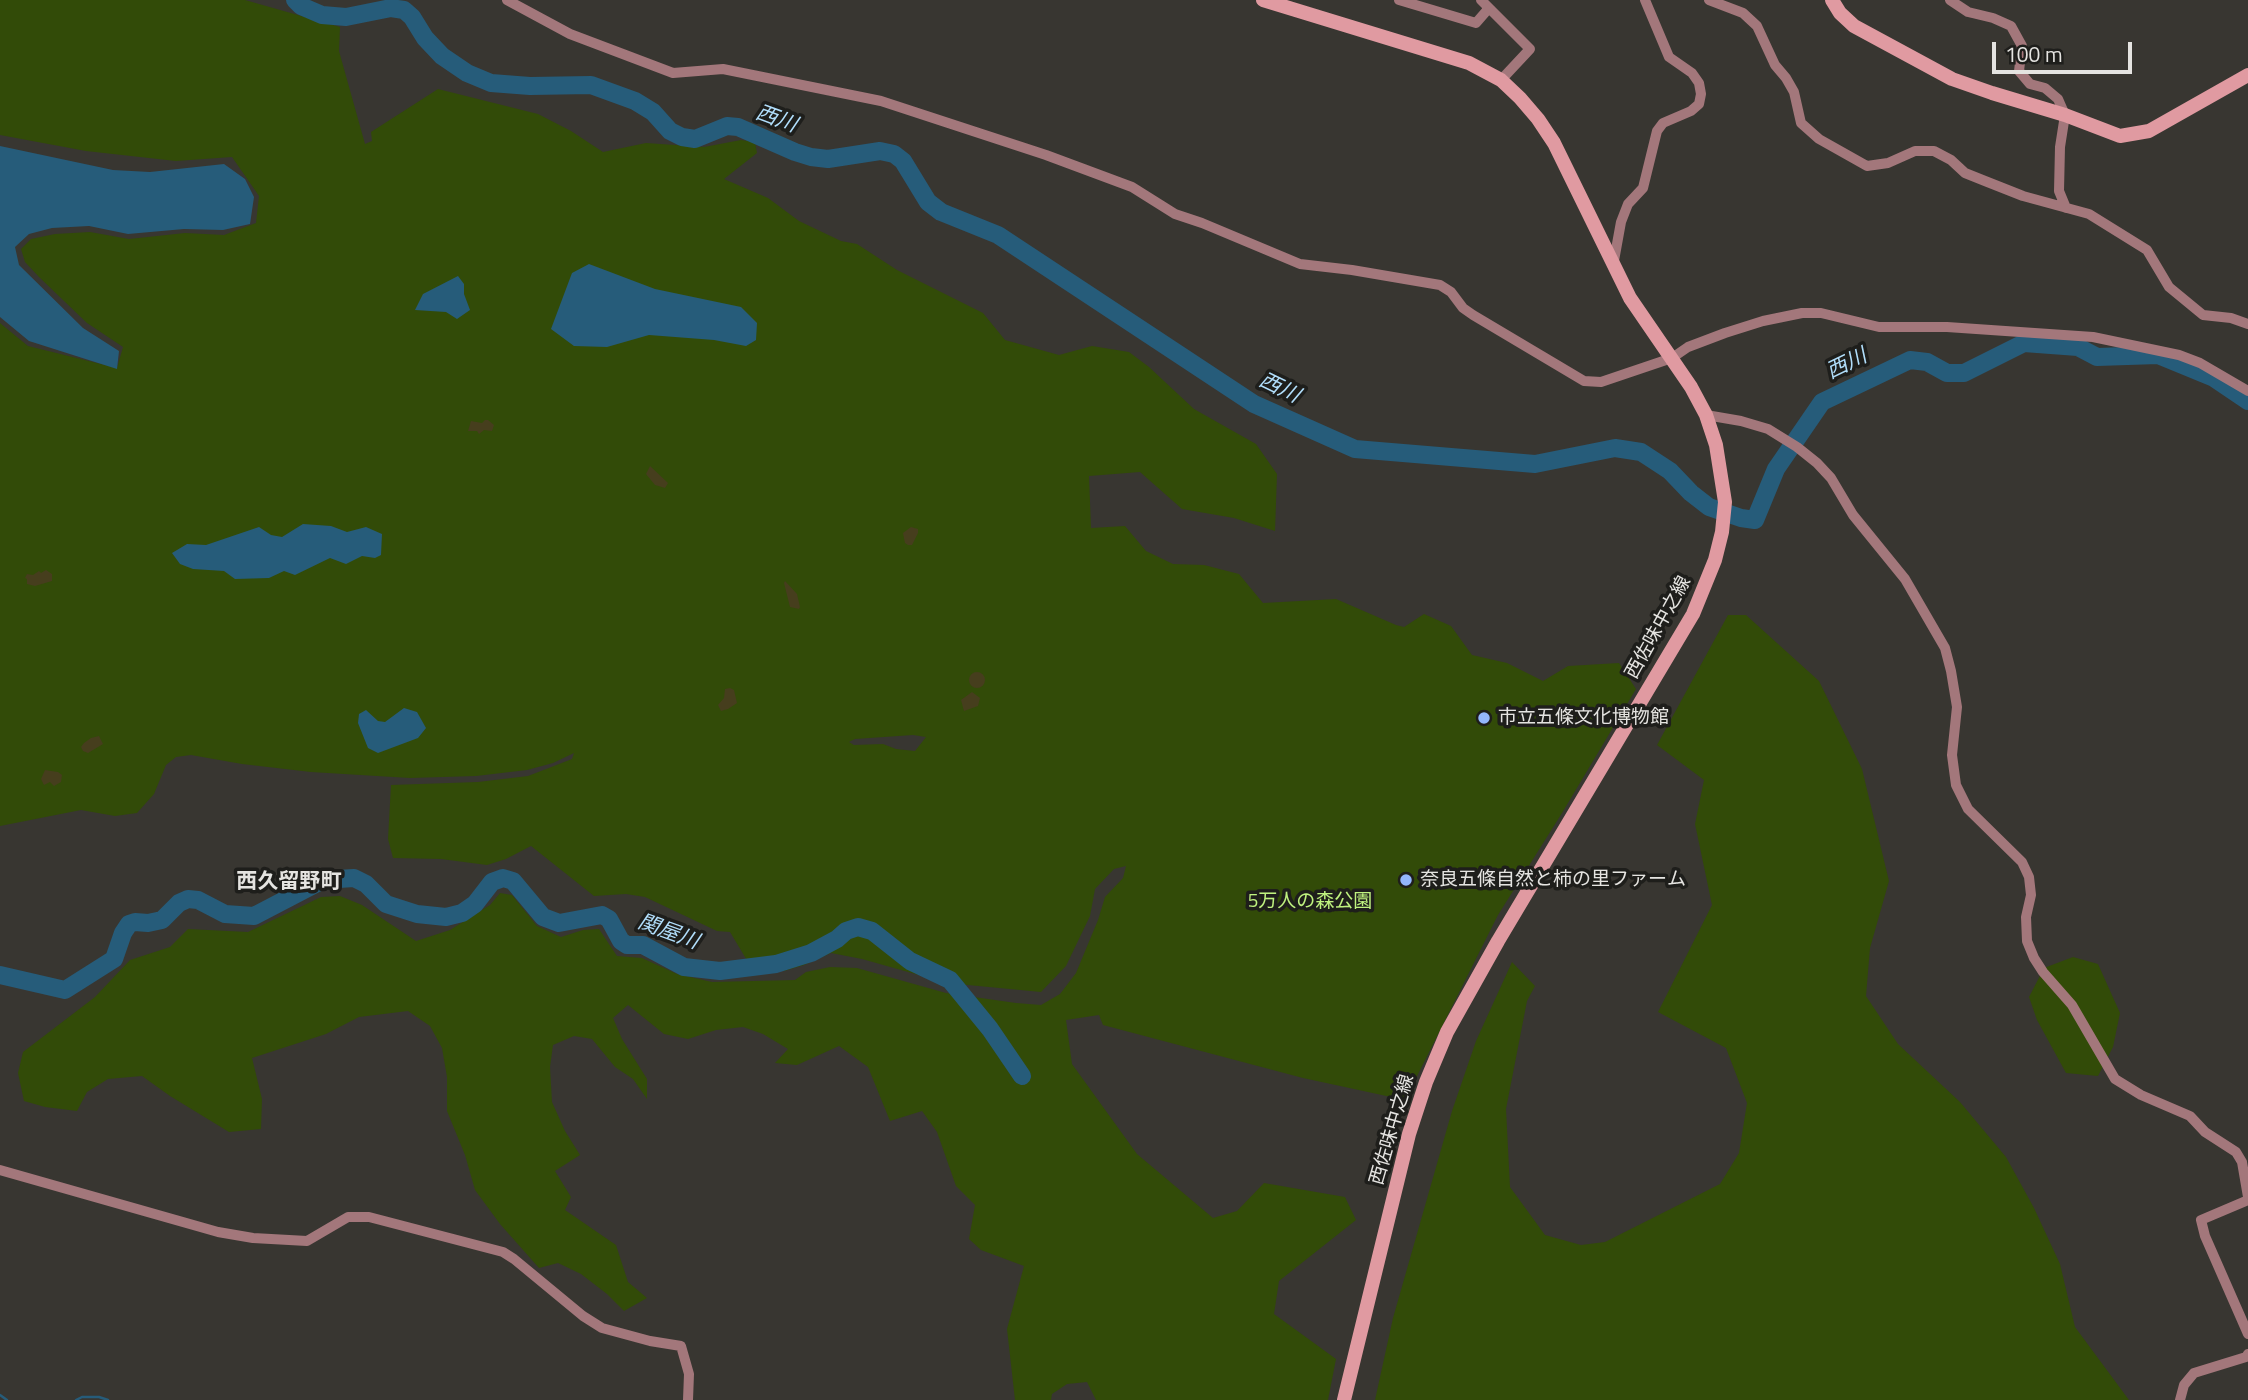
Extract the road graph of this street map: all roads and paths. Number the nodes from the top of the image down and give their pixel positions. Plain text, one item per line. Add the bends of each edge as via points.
1 (507, 0) edge
2 (1263, 0) edge
3 (1399, 0) edge
4 (1645, 0) edge
5 (1710, 0) edge
6 (1832, 0) edge
7 (1950, 0) edge
8 (1485, 4) edge
9 (2248, 75) edge
10 (1501, 80) junction
11 (2065, 115) junction
12 (2066, 208) junction
13 (1613, 266) junction
14 (2248, 324) edge
15 (1672, 358) junction
16 (2248, 391) edge
17 (1706, 415) junction
18 (0, 1170) edge
19 (2248, 1199) edge
20 (2248, 1334) edge
21 (2248, 1354) edge
22 (1344, 1398) edge
23 (688, 1400) edge
24 (2180, 1400) edge

1 - 15 street via 570,34 673,73 723,69 881,101 1132,187 1175,214 1300,264 1440,285 1473,315 1584,381 1601,382
2 - 10 main road, 西佐味中之線 via 1469,63
3 - 8 street via 1476,23
4 - 13 street via 1670,57 1692,73 1701,94 1691,111 1663,123 1657,131 1643,187 1628,204 1621,222
5 - 12 street via 1743,13 1758,26 1775,65 1794,92 1801,123 1819,139 1867,166 1888,163 1914,150 1934,151 1965,173
6 - 11 main road via 1854,26 1952,79
7 - 11 street via 1968,12 2011,26 2022,46 2019,71 2030,84 2045,88 2058,99
8 - 10 street via 1530,50
9 - 11 main road via 2149,131 2130,136
10 - 13 main road, 西佐味中之線 via 1554,143
11 - 12 street via 2060,191
12 - 14 street via 2089,214 2147,250 2169,287 2203,315
13 - 15 main road, 西佐味中之線 via 1647,326
15 - 16 street via 1688,347 1763,321 1821,313 1880,327 1947,327 2106,339 2179,355
15 - 17 main road, 西佐味中之線
17 - 19 street via 1768,429 1817,463 1905,579 1945,648 1951,671 1957,707 1952,755 1956,785 1968,809 2022,862 2029,877 2026,941 2034,958 2072,1005 2115,1079 2190,1116 2236,1152
17 - 22 main road, 西佐味中之線 via 1725,502 1715,560 1693,614 1447,1032 1409,1134
18 - 23 street via 229,1234 307,1241 348,1217 369,1217 503,1252 602,1328 681,1346 689,1374
19 - 20 street via 2201,1220
21 - 24 street via 2194,1373

